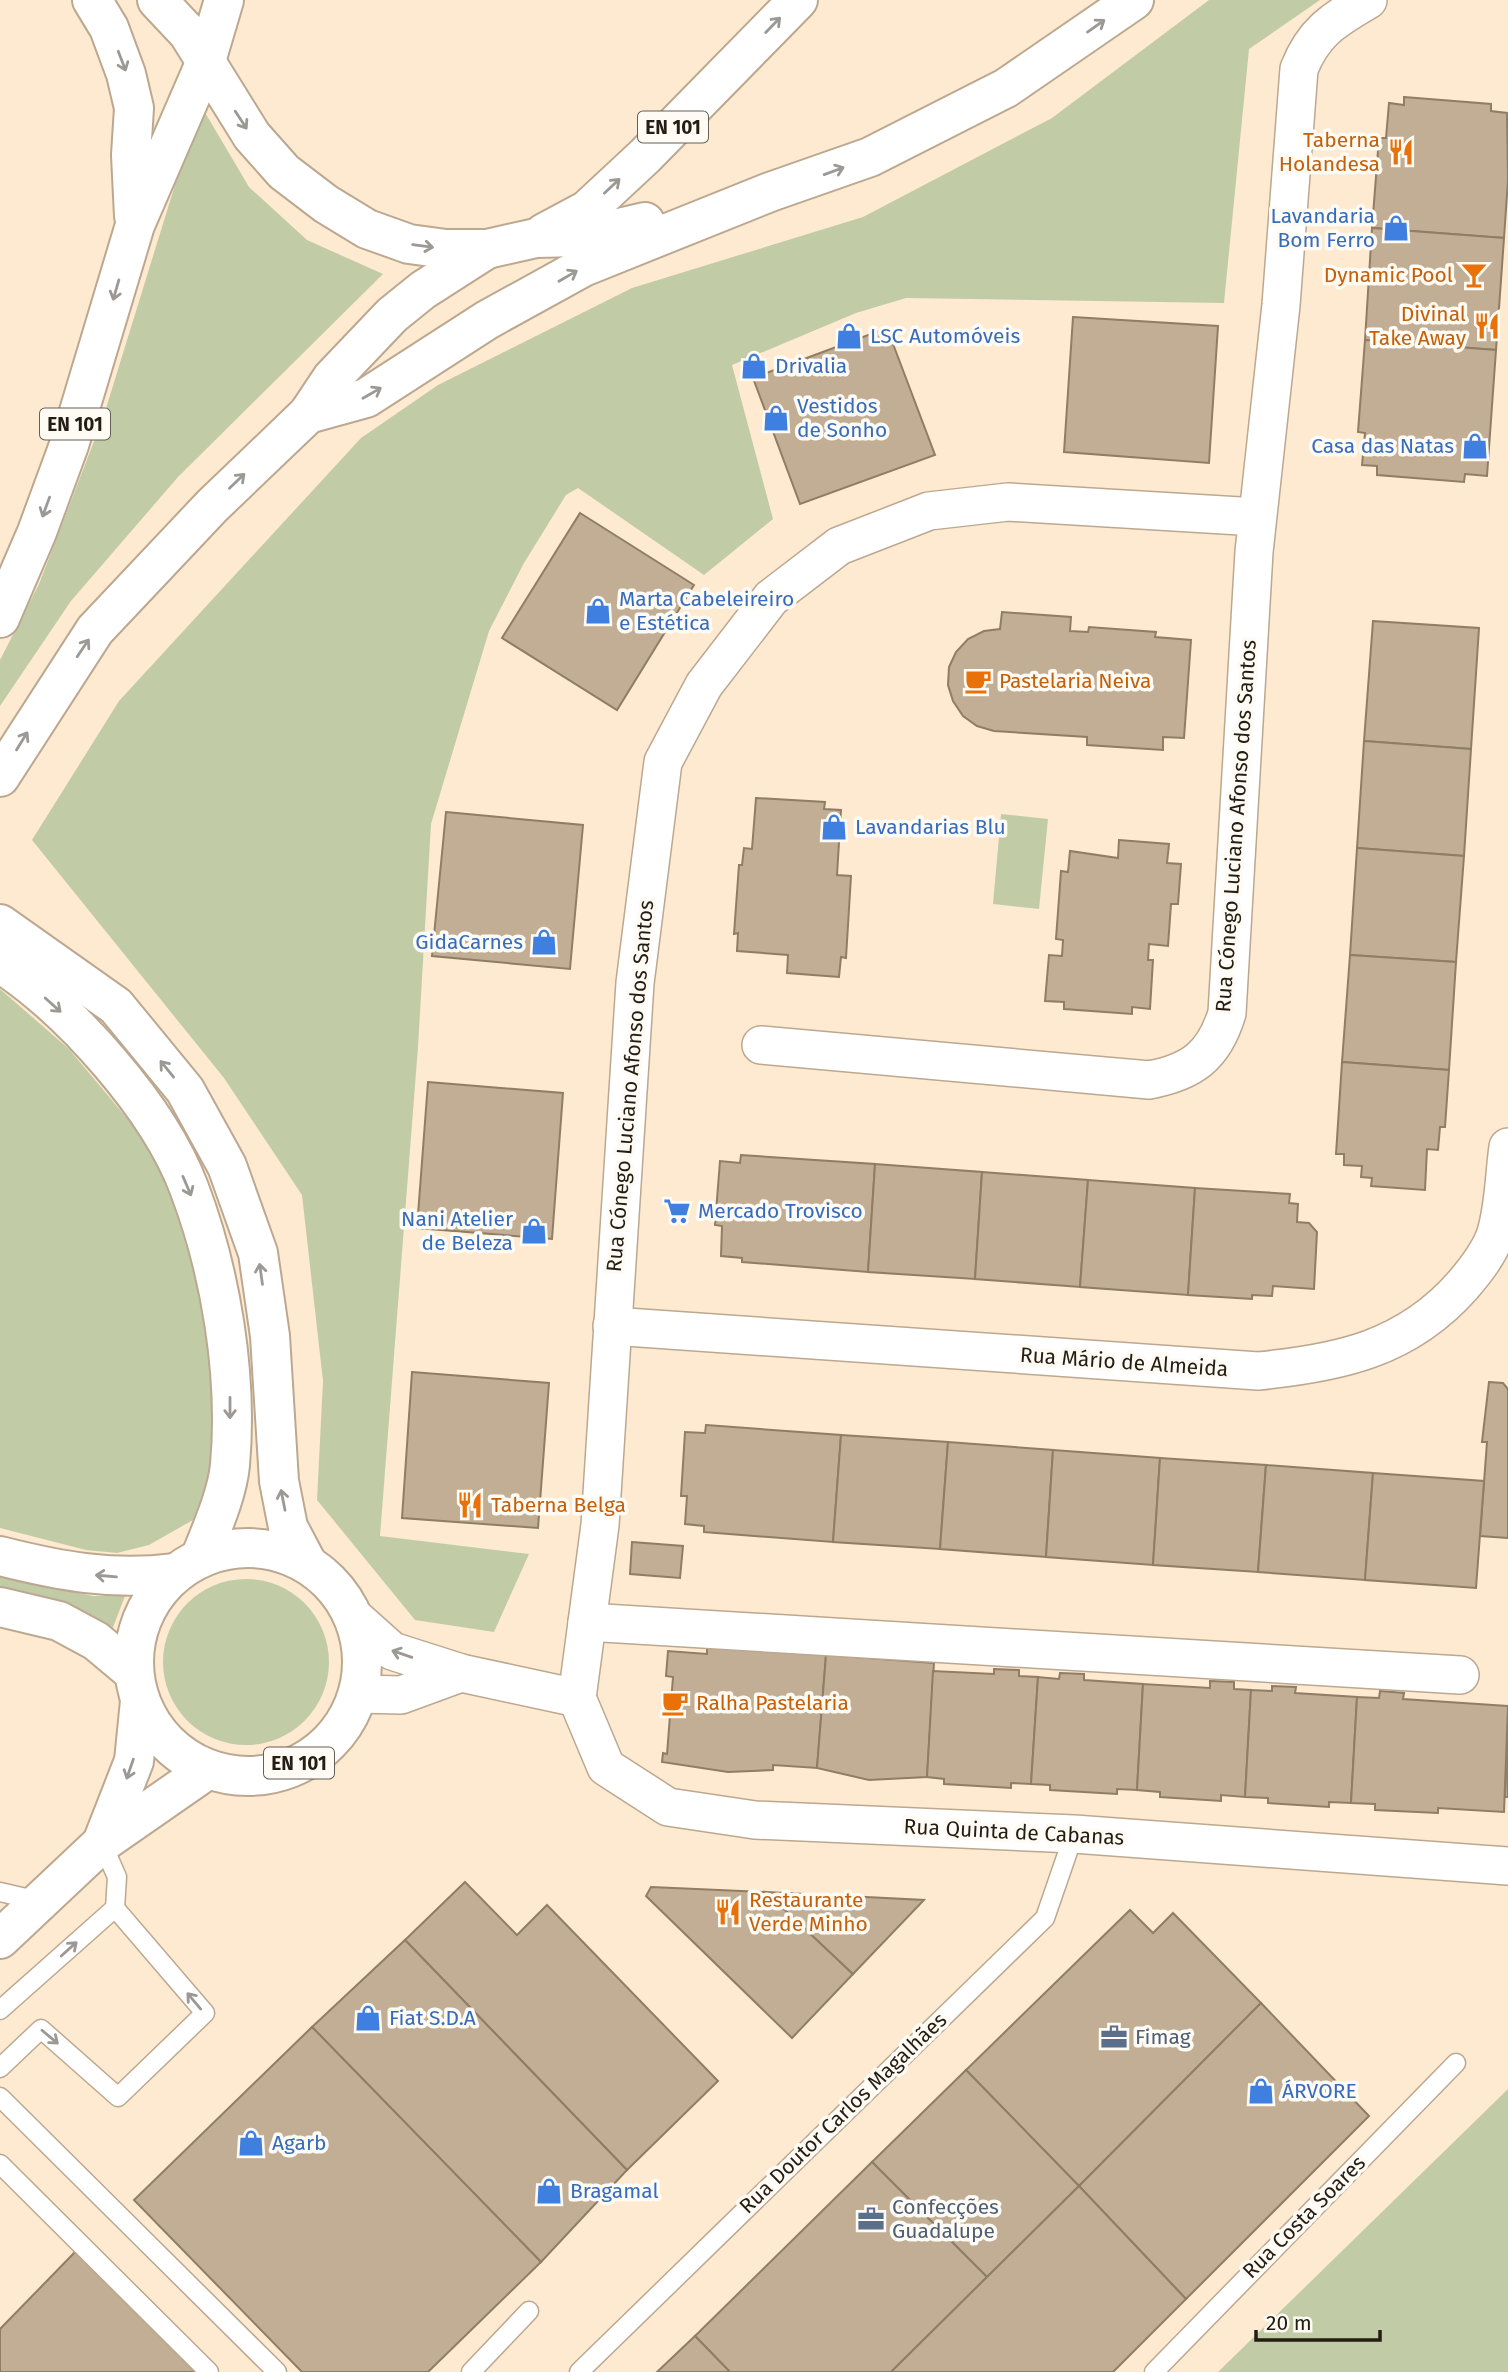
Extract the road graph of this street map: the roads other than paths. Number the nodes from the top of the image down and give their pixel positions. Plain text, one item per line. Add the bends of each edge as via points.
1 (92, 0) edge
2 (157, 0) edge
3 (224, 0) edge
4 (798, 0) edge
5 (1134, 0) edge
6 (1368, 0) edge
7 (206, 61) junction
8 (769, 192) junction
9 (135, 225) junction
10 (536, 238) junction
11 (487, 249) junction
12 (308, 414) junction
13 (1257, 517) junction
14 (0, 618) edge
15 (0, 777) edge
16 (0, 924) edge
17 (0, 962) edge
18 (761, 1045) dead end
19 (1508, 1147) edge
20 (612, 1326) junction
21 (0, 1556) edge
22 (307, 1563) junction
23 (188, 1564) junction
24 (0, 1607) edge
25 (354, 1618) junction
26 (587, 1622) junction
27 (461, 1673) junction
28 (1460, 1675) dead end
29 (136, 1686) junction
30 (358, 1694) junction
31 (577, 1698) junction
32 (207, 1770) junction
33 (1074, 1834) junction
34 (102, 1843) junction
35 (1508, 1866) edge
36 (0, 1892) edge
37 (39, 1901) junction
38 (115, 1908) junction
39 (0, 1939) edge
40 (0, 2010) edge
41 (1455, 2063) dead end
42 (0, 2068) edge
43 (0, 2097) edge
44 (0, 2164) edge
45 (528, 2311) dead end
46 (209, 2372) edge
47 (277, 2372) edge
48 (471, 2372) edge
49 (579, 2372) edge
50 (1154, 2372) edge

1 -> 9 main road, EN 101 via 109,27 134,108
2 - 7 main road via 188,33
3 - 7 main road
10 -> 4 main road, EN 101 via 587,210
8 -> 5 main road via 870,157 1006,88
6 - 13 street, Rua Cónego Luciano Afonso dos Santos via 1321,30 1299,69 1281,305
7 - 9 main road
7 -> 11 main road via 252,136 284,172 326,204 367,229 408,244
8 - 10 main road via 580,237
12 -> 8 main road via 366,398 487,320 583,267
9 -> 14 main road, EN 101 via 69,445
10 - 11 main road, EN 101
11 - 12 main road, EN 101 via 392,315 331,378
15 -> 12 main road, EN 101 via 95,630 212,506
13 - 18 street, Rua Cónego Luciano Afonso dos Santos via 1227,1013 1221,1034 1205,1056 1190,1069 1149,1080
13 - 20 street, Rua Cónego Luciano Afonso dos Santos via 1008,502 929,511 839,546 771,598 704,685 663,762 635,983
22 -> 16 main road via 288,1527 279,1481 270,1336 258,1253 227,1166 185,1090 116,1006
17 -> 23 main road via 85,1034 153,1122 189,1186 217,1279 229,1371 230,1467
19 - 20 street, Rua Mário de Almeida via 1495,1236 1478,1267 1453,1296 1432,1318 1381,1347 1315,1366 1258,1371
20 - 26 street, Rua Cónego Luciano Afonso dos Santos via 600,1525
23 -> 21 main road via 133,1578 64,1572
22 - 23 main road, EN 101 via 273,1549 237,1547
22 - 25 main road, EN 101 via 335,1586
23 - 29 main road via 150,1601 145,1612 136,1635
24 - 29 main road via 58,1621 96,1641
27 -> 25 street via 392,1651
25 - 30 main road, EN 101 via 363,1655
26 - 28 street
26 - 31 street, Rua Cónego Luciano Afonso dos Santos
27 - 30 street via 401,1695
27 - 31 street
29 - 32 main road, EN 101 via 163,1738 179,1754
29 -> 34 main road via 134,1761
30 - 32 main road, EN 101 via 342,1728 316,1755 282,1772 244,1777
31 - 33 street, Rua Quinta de Cabanas via 606,1767 668,1807 755,1820
32 - 34 main road
33 - 35 street, Rua Quinta de Cabanas
33 - 49 lane, Rua Doutor Carlos Magalhães via 1045,1918
34 - 37 main road
34 - 38 lane via 117,1877
36 - 37 lane
37 - 39 main road
40 -> 38 lane
42 -> 38 lane via 41,2029 118,2097 205,2013
41 - 50 lane, Rua Costa Soares
43 - 47 lane
44 - 46 lane
45 - 48 lane

